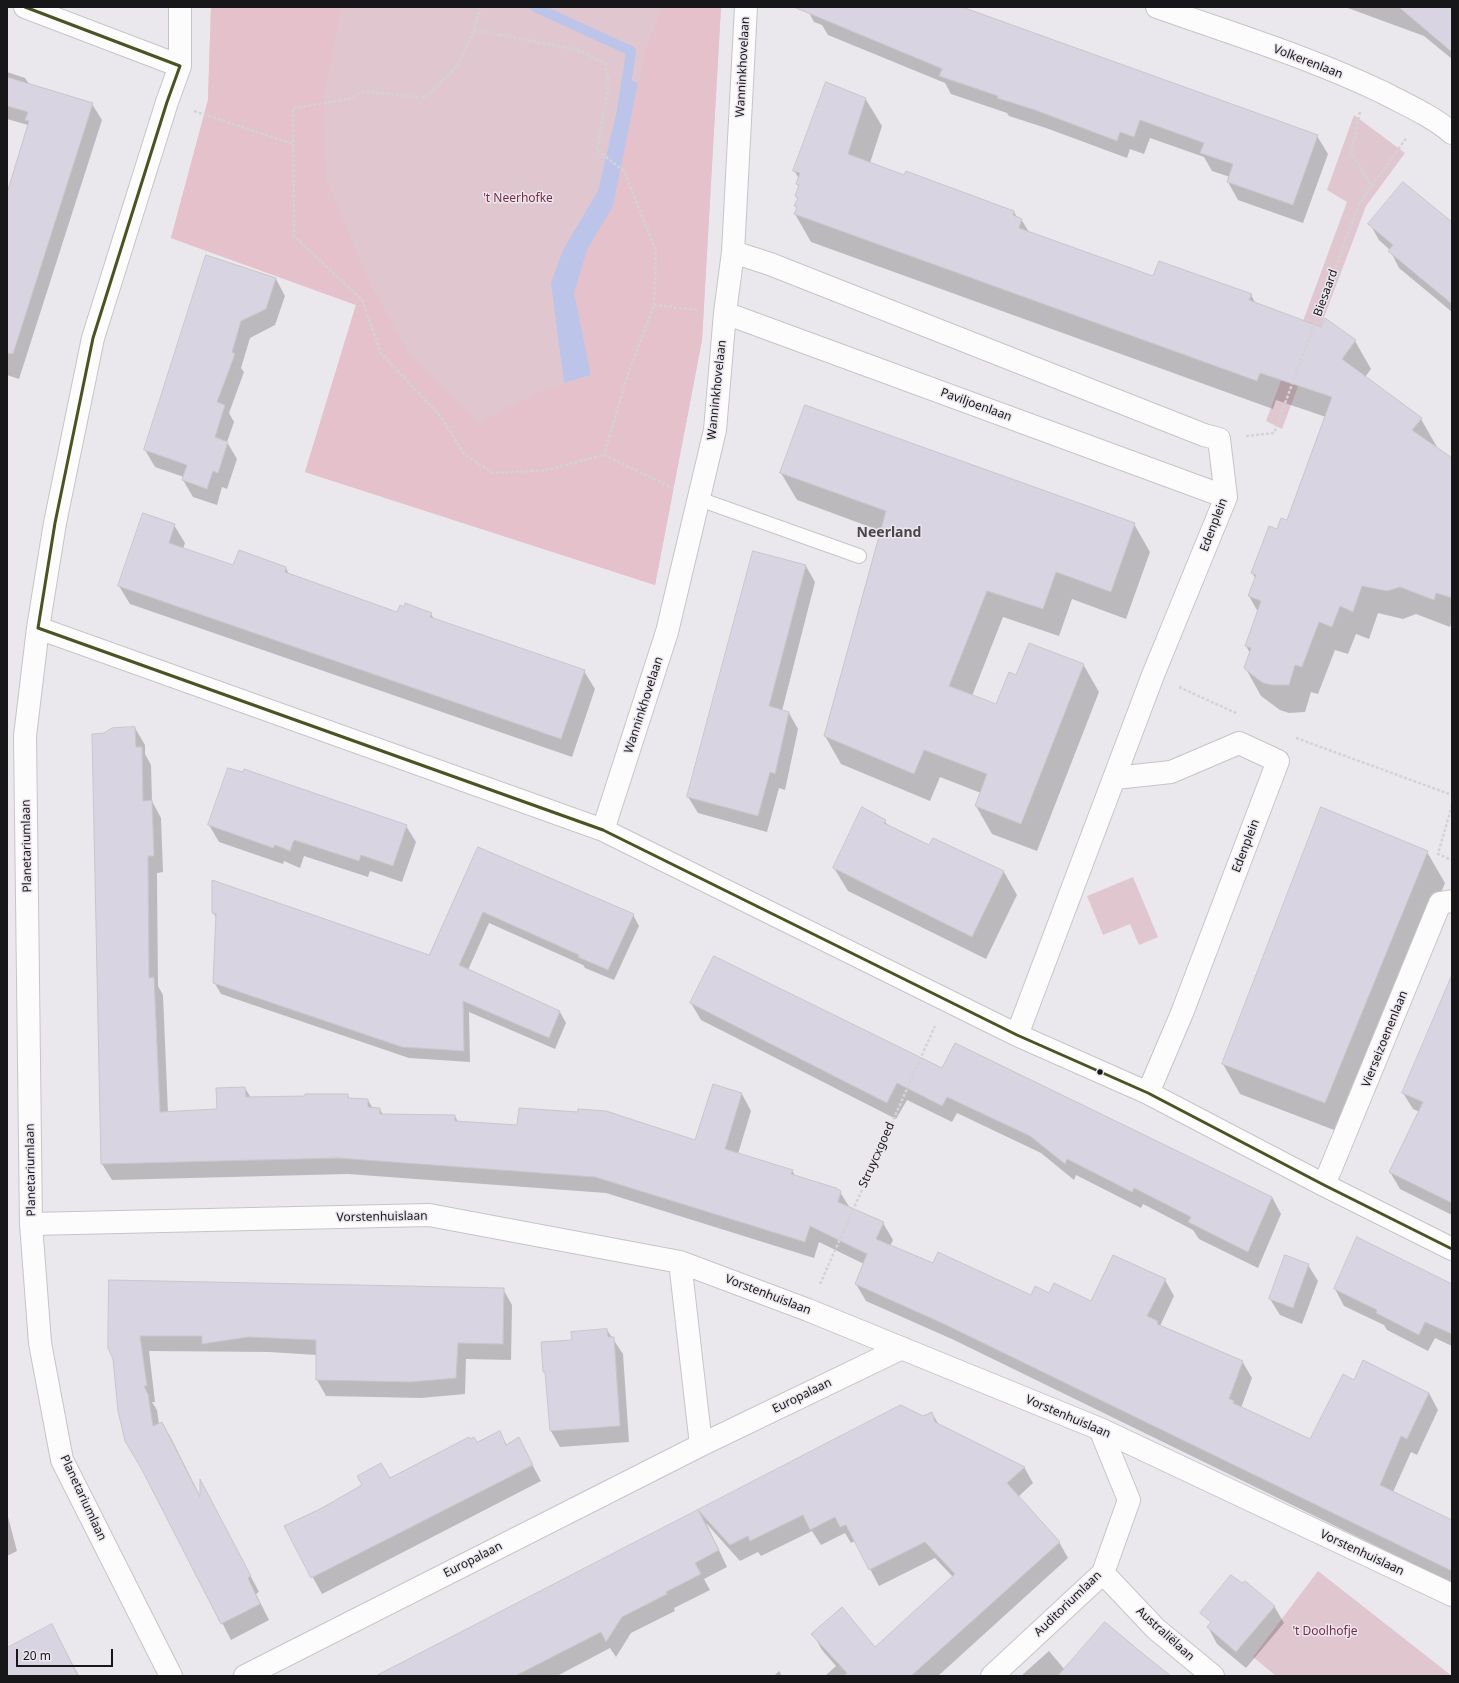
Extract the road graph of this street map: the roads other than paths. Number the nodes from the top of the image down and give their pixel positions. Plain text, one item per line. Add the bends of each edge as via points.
1 (25, 7) edge
2 (180, 7) edge
3 (746, 7) edge
4 (1157, 7) edge
5 (180, 66) junction
6 (1452, 133) edge
7 (733, 252) junction
8 (725, 313) junction
9 (1226, 497) junction
10 (698, 499) junction
11 (860, 556) dead end
12 (38, 628) junction
13 (1115, 778) junction
14 (603, 830) junction
15 (1452, 901) edge
16 (1017, 1034) junction
17 (1148, 1093) junction
18 (1324, 1186) junction
19 (31, 1224) junction
20 (1452, 1249) edge
21 (680, 1262) junction
22 (902, 1348) junction
23 (1100, 1429) junction
24 (701, 1444) junction
25 (1103, 1573) junction
26 (1452, 1595) edge
27 (171, 1676) edge
28 (245, 1676) edge
29 (992, 1676) edge
30 (1213, 1676) edge

1 - 5 street
2 - 5 street, Planetariumlaan
3 - 7 street, Wanninkhovelaan
4 - 6 street, Volkerenlaan via 1316,64 1366,85 1424,114
5 - 12 street, Planetariumlaan via 93,338 55,523
7 - 8 street, Wanninkhovelaan
7 - 9 street, Edenplein via 770,264 1219,439
8 - 9 street, Paviljoenlaan
8 - 10 street, Wanninkhovelaan via 715,430
9 - 13 street, Edenplein via 1153,675
10 - 11 lane
10 - 14 street, Wanninkhovelaan via 667,632
12 - 14 street
12 - 19 street, Planetariumlaan via 25,736
13 - 16 street, Edenplein
13 - 17 street, Edenplein via 1171,772 1239,743 1278,761 1182,1013
14 - 16 street
15 - 18 street, Vierseizoenenlaan via 1440,903
16 - 17 street
17 - 18 street
18 - 20 street
19 - 21 street, Vorstenhuislaan via 429,1215
19 - 27 street, Planetariumlaan via 40,1343 62,1460
21 - 22 street, Vorstenhuislaan
21 - 24 street
22 - 23 street, Vorstenhuislaan
22 - 24 street, Europalaan
23 - 25 street, Auditoriumlaan via 1129,1500
23 - 26 street, Vorstenhuislaan
24 - 28 street, Europalaan
25 - 29 street, Auditoriumlaan
25 - 30 street, Australiëlaan via 1156,1629

